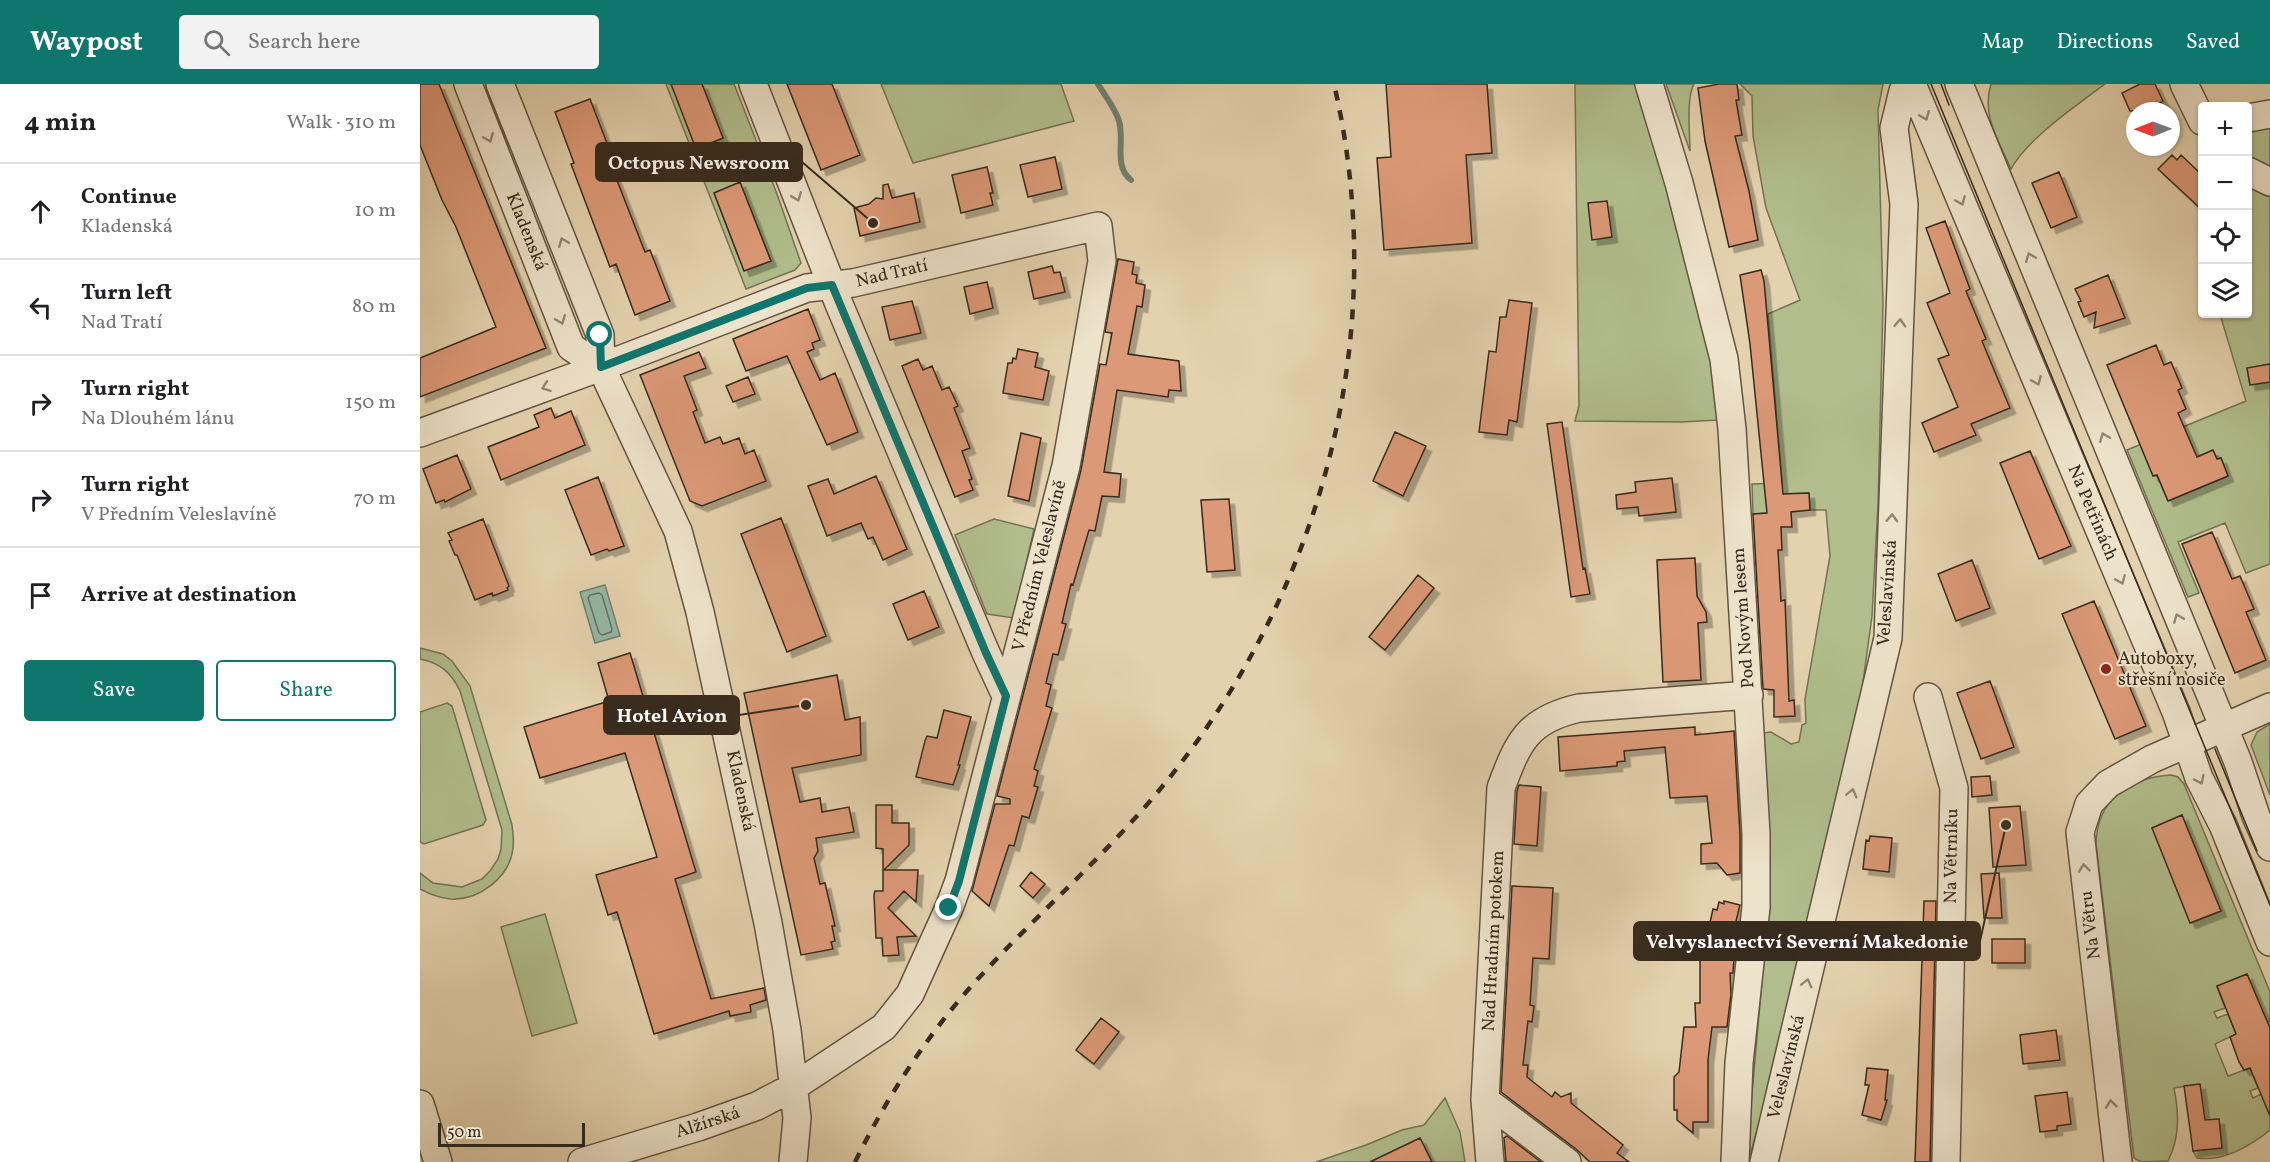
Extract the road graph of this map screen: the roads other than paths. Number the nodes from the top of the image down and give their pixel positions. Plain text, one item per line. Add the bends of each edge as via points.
1 (468, 84) edge
2 (500, 84) edge
3 (753, 84) edge
4 (1650, 84) edge
5 (1907, 84) edge
6 (1912, 84) edge
7 (1959, 84) edge
8 (2184, 84) edge
9 (2198, 113) edge
10 (2270, 114) edge
11 (2252, 116) edge
12 (2252, 173) edge
13 (2270, 182) edge
14 (1098, 226) joint
15 (832, 285) junction
16 (601, 367) junction
17 (420, 433) edge
18 (1749, 695) junction
19 (1006, 696) junction
20 (1928, 697) dead end
21 (2270, 707) edge
22 (2222, 727) junction
23 (2187, 744) junction
24 (2270, 847) edge
25 (2270, 942) edge
26 (795, 1086) junction
27 (1485, 1100) junction
28 (420, 1104) edge
29 (438, 1162) edge
30 (582, 1162) edge
31 (793, 1162) edge
32 (1490, 1162) edge
33 (1567, 1162) edge
34 (1735, 1162) edge
35 (1764, 1162) edge
36 (1946, 1162) edge
37 (2118, 1162) edge

1 -> 16 street, Kladenská via 571,347
16 -> 2 street, Kladenská via 600,335
3 -> 15 street
4 - 18 street, Pod Novým lesem via 1724,359
35 -> 5 street, Veleslavínská via 1888,638 1904,204 1894,128
6 -> 23 street, Na Petřinách
22 -> 7 street
8 - 9 street
10 - 11 street
12 - 13 street
14 - 15 street, Nad Tratí
14 - 19 street, V Předním Veleslavíně via 1102,261 1066,466
15 - 16 street, Nad Tratí via 807,288
15 - 19 street
16 -> 17 street, Nad Tratí
16 - 26 street, Kladenská via 678,531 700,612 768,923
18 - 27 street, Nad Hradním potokem via 1557,713 1534,728 1515,752 1502,788
18 - 34 street, Pod Novým lesem via 1756,907 1740,1063
19 - 26 street, V Předním Veleslavíně via 959,881 910,994 884,1028
20 - 36 street, Na Větrníku via 1954,788
21 - 22 street, Na Větru
22 - 23 street, Na Větru
22 - 24 street
23 -> 25 street, Na Petřinách
37 -> 23 street, Na Větru via 2080,832 2089,804 2108,784
26 - 30 street, Alžírská via 749,1109
26 - 31 street, Kladenská
27 - 32 street, Nad Hradním potokem
27 - 33 street
28 - 29 street

